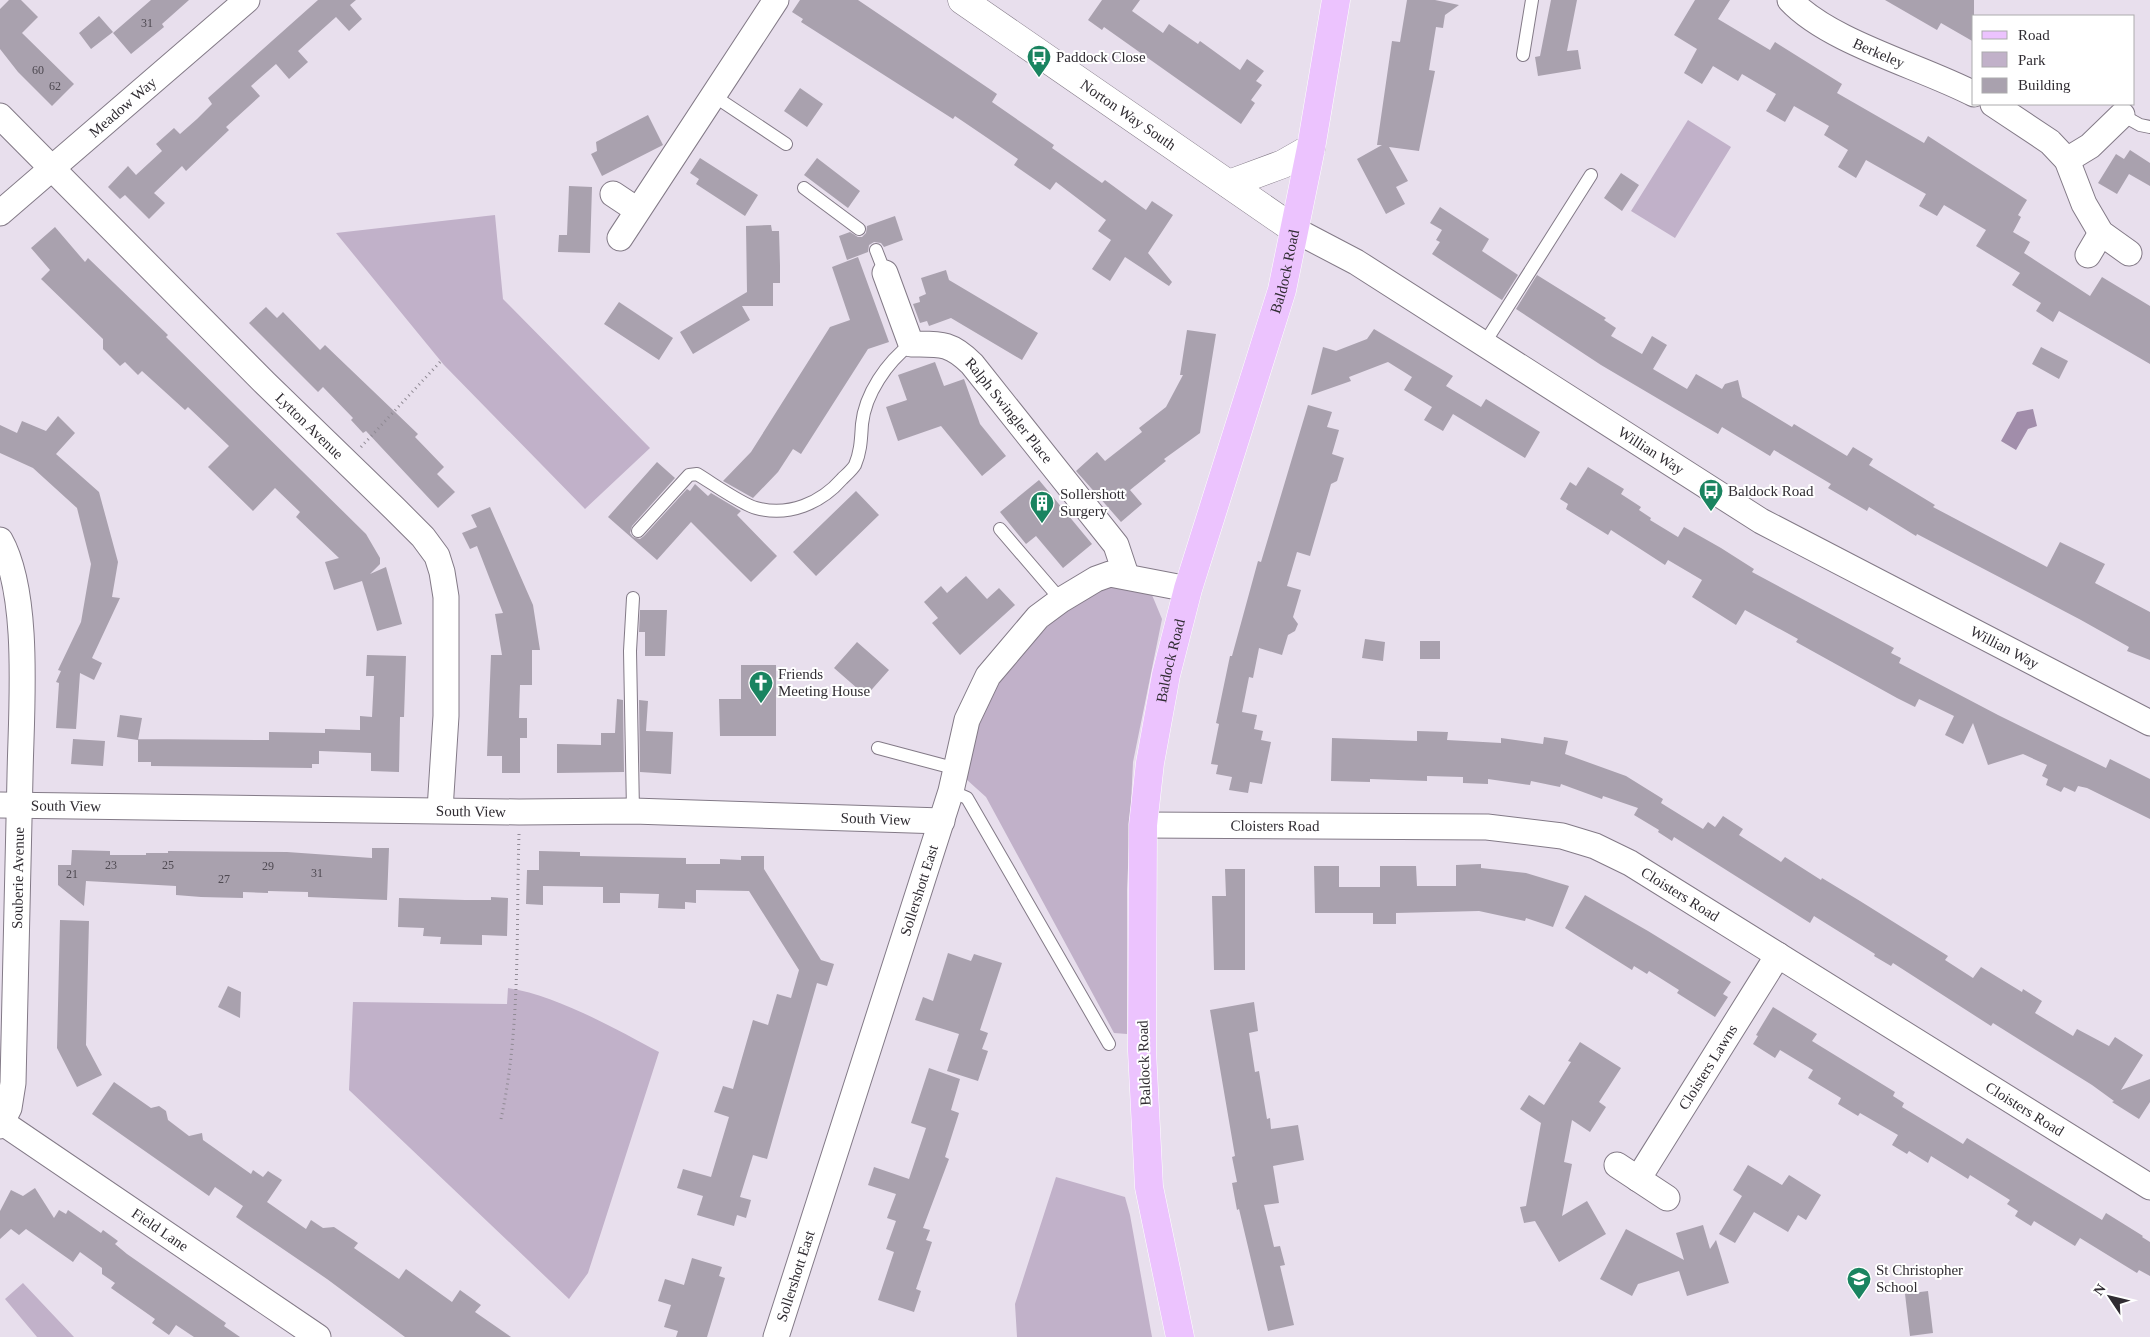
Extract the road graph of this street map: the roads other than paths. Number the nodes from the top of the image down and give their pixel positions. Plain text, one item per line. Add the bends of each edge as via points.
1 (247, 0) edge
2 (776, 0) edge
3 (962, 0) edge
4 (1336, 0) edge
5 (1532, 0) edge
6 (1790, 0) edge
7 (1523, 55) dead end
8 (1972, 93) edge
9 (714, 96) junction
10 (1994, 105) edge
11 (2122, 115) joint
12 (0, 116) edge
13 (2150, 127) edge
14 (786, 144) dead end
15 (1311, 148) junction
16 (2067, 160) junction
17 (53, 168) junction
18 (1591, 175) dead end
19 (1228, 184) junction
20 (804, 188) dead end
21 (613, 194) dead end
22 (637, 210) junction
23 (0, 213) edge
24 (859, 229) dead end
25 (1295, 230) junction
26 (2101, 233) junction
27 (620, 238) dead end
28 (876, 250) dead end
29 (2129, 253) dead end
30 (2088, 255) dead end
31 (886, 273) joint
32 (911, 344) junction
33 (1484, 344) junction
34 (1000, 529) dead end
35 (638, 531) dead end
36 (0, 540) edge
37 (1126, 575) junction
38 (1188, 589) junction
39 (633, 598) dead end
40 (1061, 600) junction
41 (2150, 723) edge
42 (878, 748) dead end
43 (954, 780) junction
44 (10, 805) edge
45 (440, 810) junction
46 (633, 811) junction
47 (942, 821) junction
48 (1143, 825) junction
49 (1778, 955) junction
50 (1109, 1044) dead end
51 (2, 1124) edge
52 (1617, 1165) dead end
53 (1638, 1179) junction
54 (2150, 1187) edge
55 (1667, 1198) dead end
56 (318, 1337) edge
57 (776, 1337) edge
58 (1180, 1337) edge

1 - 17 street, Meadow Way
2 - 9 street
3 - 19 street, Norton Way South
4 - 15 main road, Baldock Road
5 - 7 lane
6 - 8 street, Berkeley via 1809,18 1834,32
9 - 14 lane
9 - 22 street
10 - 16 street via 2050,142
11 - 13 lane
11 - 16 street via 2090,146
12 - 17 street, Lytton Avenue
15 - 19 street via 1283,164
15 - 25 main road, Baldock Road
16 - 26 street via 2084,204
17 - 23 street, Meadow Way
17 - 45 street, Lytton Avenue via 265,383 423,537 437,556 446,597 446,716
18 - 33 lane
19 - 25 street, Norton Way South
20 - 24 lane
21 - 22 street
22 - 27 street
25 - 33 street, Willian Way via 1356,262
25 - 38 main road, Baldock Road via 1282,290 1251,395
26 - 29 street
26 - 30 street
28 - 31 lane
31 - 32 street
32 - 35 lane via 896,356 870,397 862,423 862,443 854,466 834,488 814,502 787,510 756,508 697,474 689,475
32 - 37 street, Ralph Swingler Place via 944,344 959,351 972,364 1116,545
33 - 41 street, Willian Way via 1761,521
34 - 40 lane
36 - 44 street, Souberie Avenue via 13,580 21,622
37 - 38 street, Sollershott East
37 - 40 street, Sollershott East via 1110,574 1096,579
38 - 48 main road, Baldock Road via 1166,675
39 - 46 lane via 630,651
40 - 43 street, Sollershott East via 1038,617 988,676 967,720
42 - 43 lane
43 - 47 street, Sollershott East
43 - 50 lane
44 - 45 street, South View
44 - 51 street, Souberie Avenue via 12,1083 9,1108
45 - 46 street, South View
46 - 47 street, South View
47 - 57 street, Sollershott East
48 - 49 street, Cloisters Road via 1448,826 1562,836 1595,846 1630,863
48 - 58 main road, Baldock Road via 1142,1045 1149,1187
49 - 53 street, Cloisters Lawns
49 - 54 street, Cloisters Road
51 - 56 street, Field Lane
52 - 53 street
53 - 55 street

